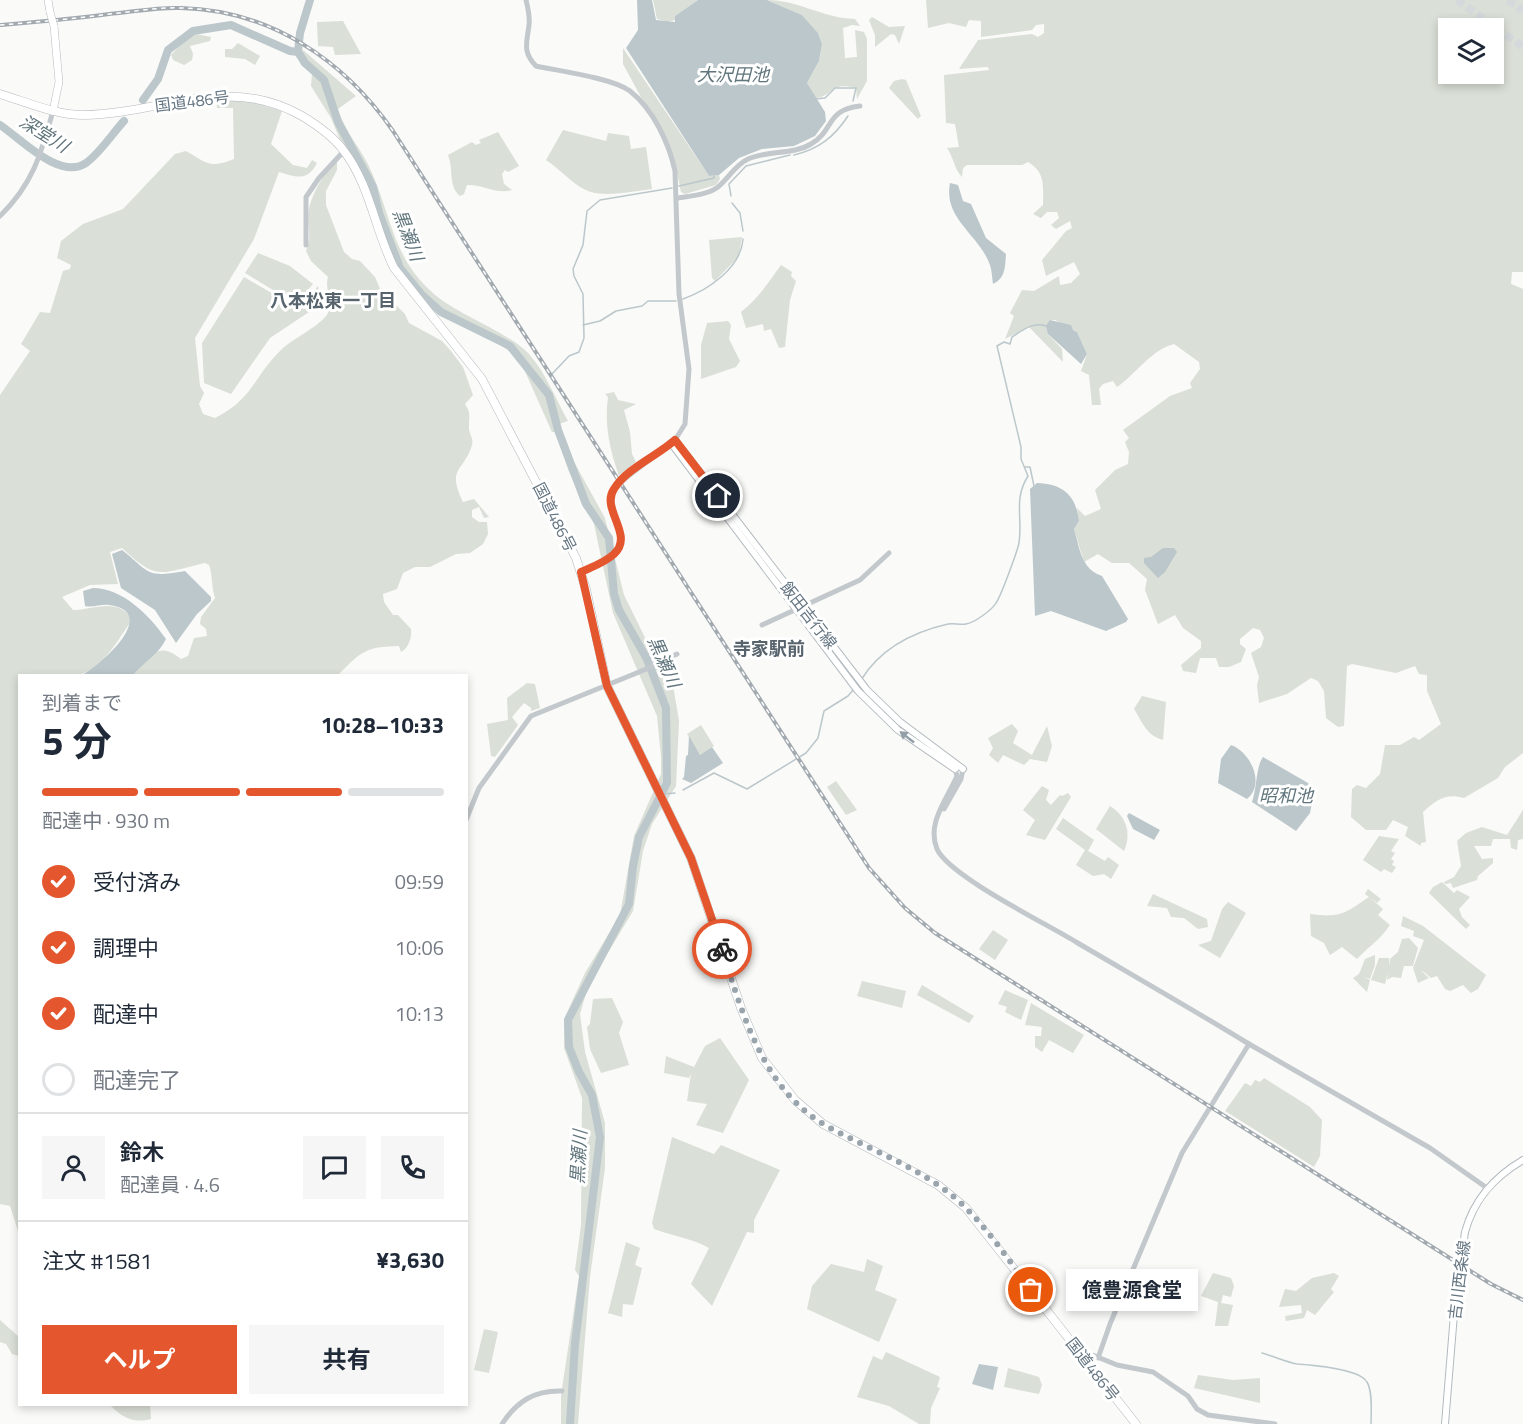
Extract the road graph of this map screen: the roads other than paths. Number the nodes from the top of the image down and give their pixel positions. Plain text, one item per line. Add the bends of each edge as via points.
1 (48, 0) edge
2 (526, 0) edge
3 (0, 94) edge
4 (860, 106) dead end
5 (52, 111) junction
6 (344, 151) junction
7 (678, 198) junction
8 (0, 216) edge
9 (306, 245) dead end
10 (673, 441) junction
11 (889, 553) dead end
12 (581, 572) junction
13 (799, 606) junction
14 (762, 625) dead end
15 (677, 654) dead end
16 (607, 686) junction
17 (955, 769) joint
18 (963, 769) joint
19 (468, 815) edge
20 (937, 820) junction
21 (1249, 1044) junction
22 (1523, 1160) edge
23 (1487, 1188) junction
24 (1076, 1348) junction
25 (1098, 1359) junction
26 (562, 1391) dead end
27 (502, 1424) edge
28 (1136, 1424) edge
29 (1275, 1424) edge
30 (1445, 1424) edge

1 - 5 main road, bridge via 59,73
2 - 7 street via 529,19 525,45 530,60 536,66 611,83 630,92 658,126 672,156
3 - 5 highway, 国道486号
4 - 7 street via 835,114 811,144 749,158 717,187
5 - 6 highway, 国道486号 via 94,114 214,95 248,97 289,109 318,127
5 - 8 street via 40,158 28,183
6 - 9 street via 306,197
6 - 12 highway, 国道486号 via 362,181 394,268 487,387
7 - 10 street via 679,287 689,369 685,424
10 - 12 street, bridge via 615,488 610,505 621,534 620,544 615,554
10 - 13 main road, 飯田吉行線
11 - 13 street via 860,580
12 - 16 highway, 国道486号
13 - 14 street
17 -> 13 main road, 飯田吉行線 via 885,720 858,691
13 - 18 main road, 飯田吉行線 via 884,708
15 - 16 street
16 - 19 street via 527,719 479,788
16 - 24 highway, 国道486号 via 691,858 743,1013 762,1058 776,1078 823,1124 912,1170 953,1197 981,1225
17 - 20 street via 957,776
18 - 20 street
20 - 21 street via 937,848 960,873
21 - 23 street via 1430,1148
21 - 25 street via 1182,1153
22 - 23 main road, 吉川西条線
23 - 30 main road, 吉川西条線, bridge via 1465,1232
24 - 25 street
24 - 28 highway, 国道486号
25 - 29 street via 1153,1372 1209,1415
26 - 27 street via 527,1397 512,1408

